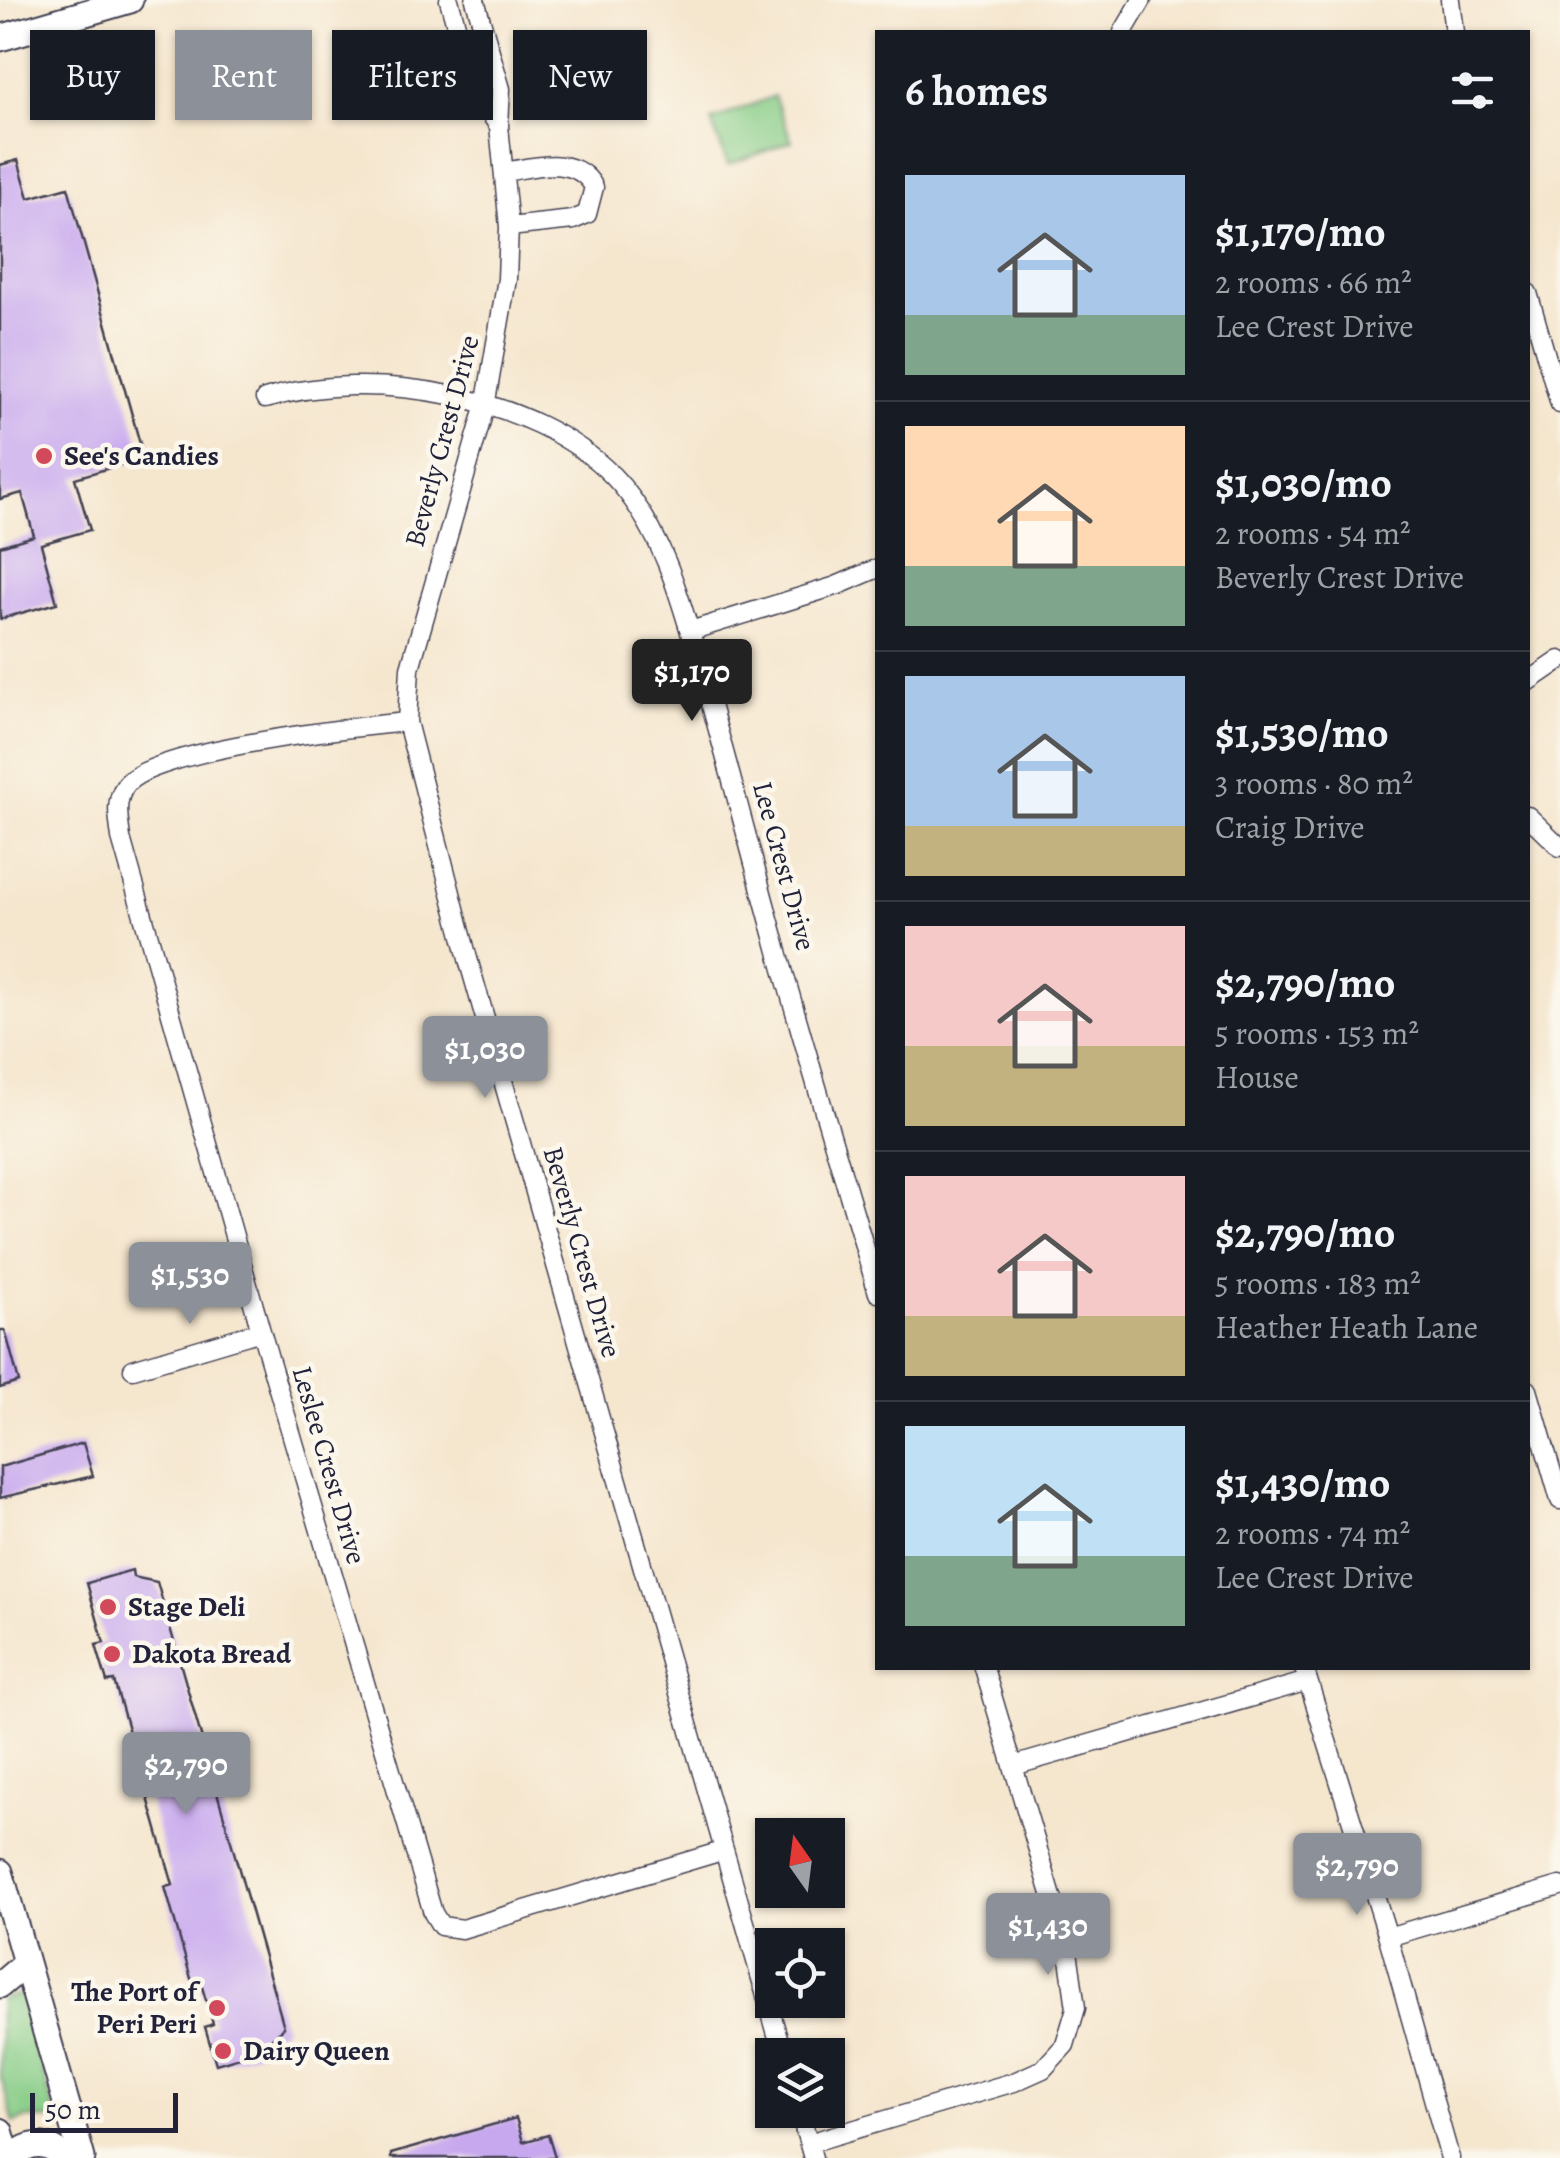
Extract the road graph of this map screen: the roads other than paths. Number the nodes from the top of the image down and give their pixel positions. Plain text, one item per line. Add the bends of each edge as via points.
1 (130, 0) edge
2 (449, 0) edge
3 (475, 0) edge
4 (1142, 0) edge
5 (1450, 0) edge
6 (481, 23) junction
7 (457, 30) joint
8 (1124, 30) edge
9 (1454, 30) edge
10 (0, 38) edge
11 (493, 118) edge
12 (499, 126) junction
13 (504, 172) junction
14 (509, 227) junction
15 (1530, 299) edge
16 (265, 399) dead end
17 (1560, 404) edge
18 (485, 407) junction
19 (875, 569) edge
20 (690, 631) junction
21 (1560, 660) edge
22 (1530, 681) edge
23 (407, 722) junction
24 (1530, 818) edge
25 (1560, 847) edge
26 (875, 1282) edge
27 (261, 1330) junction
28 (133, 1368) dead end
29 (1530, 1397) edge
30 (1560, 1500) edge
31 (985, 1670) edge
32 (1306, 1674) edge
33 (1013, 1766) junction
34 (722, 1851) junction
35 (0, 1872) edge
36 (1560, 1886) edge
37 (1388, 1937) junction
38 (26, 1963) junction
39 (0, 1984) edge
40 (777, 2038) edge
41 (0, 2131) edge
42 (811, 2151) edge
43 (10, 2158) edge
44 (64, 2158) edge
45 (82, 2158) edge
46 (1450, 2158) edge

1 - 10 main road
2 - 7 street, Beverly Crest Drive
3 - 6 street, Beverly Crest Drive
4 - 8 street
5 - 9 street
6 - 7 street
6 - 12 street, Beverly Crest Drive via 501,89
11 - 12 street, Beverly Crest Drive
12 - 13 street, Beverly Crest Drive
13 - 14 street, Beverly Crest Drive
13 - 14 street via 554,165 587,173 594,186 587,214
14 - 18 street, Beverly Crest Drive
15 - 17 street
16 - 18 street, Lee Crest Drive via 338,384 390,386
18 - 20 street, Lee Crest Drive via 557,435 612,475 655,533
18 - 23 street, Beverly Crest Drive via 410,668
19 - 20 street
20 - 26 street, Lee Crest Drive
21 - 22 street
23 - 27 street, Leslee Crest Drive via 307,732 152,768 125,784 118,806
23 - 34 street, Beverly Crest Drive via 468,960
24 - 25 street
27 - 28 street
27 - 34 street, Leslee Crest Drive via 423,1887 441,1926 482,1924
29 - 30 street
31 - 33 street
32 - 33 street
32 - 37 street
33 - 42 street via 1068,1950 1076,2008 1065,2045 1043,2069 1014,2082
34 - 40 street, Beverly Crest Drive
35 - 38 main road
36 - 37 street
37 - 46 street
38 - 39 main road
38 - 45 main road
41 - 43 main road
43 - 44 main road via 42,2146

